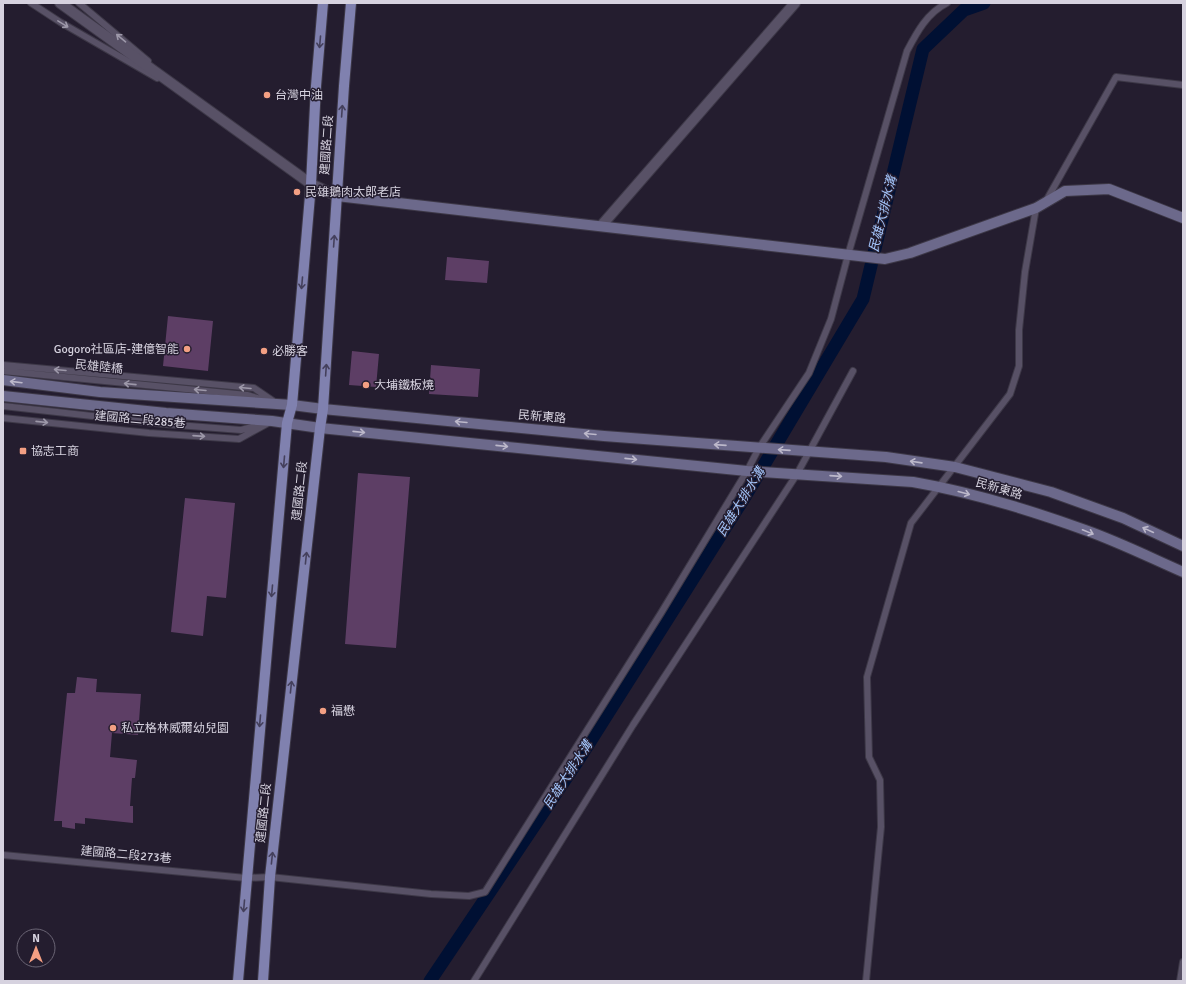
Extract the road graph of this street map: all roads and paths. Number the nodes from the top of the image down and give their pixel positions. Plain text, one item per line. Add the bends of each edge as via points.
1 (31, 3) edge
2 (60, 3) edge
3 (79, 3) edge
4 (323, 3) edge
5 (351, 3) edge
6 (794, 3) edge
7 (947, 3) edge
8 (1183, 85) edge
9 (193, 99) junction
10 (311, 184) junction
11 (337, 196) junction
12 (1040, 206) junction
13 (1183, 218) edge
14 (601, 226) junction
15 (848, 255) junction
16 (3, 365) edge
17 (853, 370) dead end
18 (3, 371) edge
19 (3, 380) edge
20 (168, 392) junction
21 (3, 396) edge
22 (279, 404) junction
23 (292, 405) junction
24 (3, 406) edge
25 (323, 409) junction
26 (3, 418) edge
27 (272, 421) junction
28 (287, 423) junction
29 (320, 428) junction
30 (759, 448) junction
31 (809, 452) junction
32 (955, 467) junction
33 (747, 471) junction
34 (797, 474) junction
35 (938, 486) junction
36 (1183, 546) edge
37 (1183, 572) edge
38 (3, 855) edge
39 (270, 877) junction
40 (246, 878) junction
41 (1183, 962) edge
42 (238, 981) edge
43 (263, 981) edge
44 (474, 981) edge
45 (866, 981) edge
46 (1180, 981) edge

1 -> 9 lane
2 - 9 street
9 -> 3 lane
4 -> 10 main road, 建國路二段
11 -> 5 main road, 建國路二段
6 - 14 street
7 - 15 lane via 921,24 907,51
8 - 12 lane via 1116,77
9 - 10 street
10 - 11 street
10 -> 23 main road, 建國路二段
11 - 14 main road
25 -> 11 main road, 建國路二段
12 - 13 main road via 1066,191 1109,189
12 - 15 main road via 910,254 885,259
12 - 32 lane via 1025,272 1019,330 1019,366 1010,394
14 - 15 main road
15 - 30 lane via 831,319 809,372
22 -> 16 lane via 254,388
17 - 31 lane
20 -> 18 lane, 民雄陸橋
20 -> 19 main road, 民雄陸橋 via 100,392
20 - 22 main road, 民新東路
21 - 27 main road
22 - 23 main road, 民新東路
23 - 25 main road, 民新東路
23 - 28 main road, 建國路二段
24 - 27 lane via 242,430
25 - 29 main road, 建國路二段
30 -> 25 main road, 民新東路
26 -> 27 lane, 建國路二段285巷 via 149,433 239,439
27 - 28 main road
28 - 29 main road
28 -> 40 main road, 建國路二段
29 -> 33 main road
39 -> 29 main road, 建國路二段
31 -> 30 main road, 民新東路
30 - 33 lane
32 -> 31 main road, 民新東路 via 886,457
31 - 34 lane
32 - 35 lane
36 -> 32 main road, 民新東路 via 1123,518 1051,492
33 - 34 main road, 民新東路
33 - 39 lane, 建國路二段273巷 via 661,613 485,892 470,896 446,895
34 -> 35 main road, 民新東路
34 - 44 lane via 633,725
35 -> 37 main road, 民新東路 via 1087,531
35 - 45 lane via 911,523 867,677 869,757 880,780 881,827
38 - 40 lane, 建國路二段273巷
39 - 40 lane, 建國路二段273巷
39 - 43 main road, 建國路二段
40 -> 42 main road, 建國路二段
41 - 46 lane

